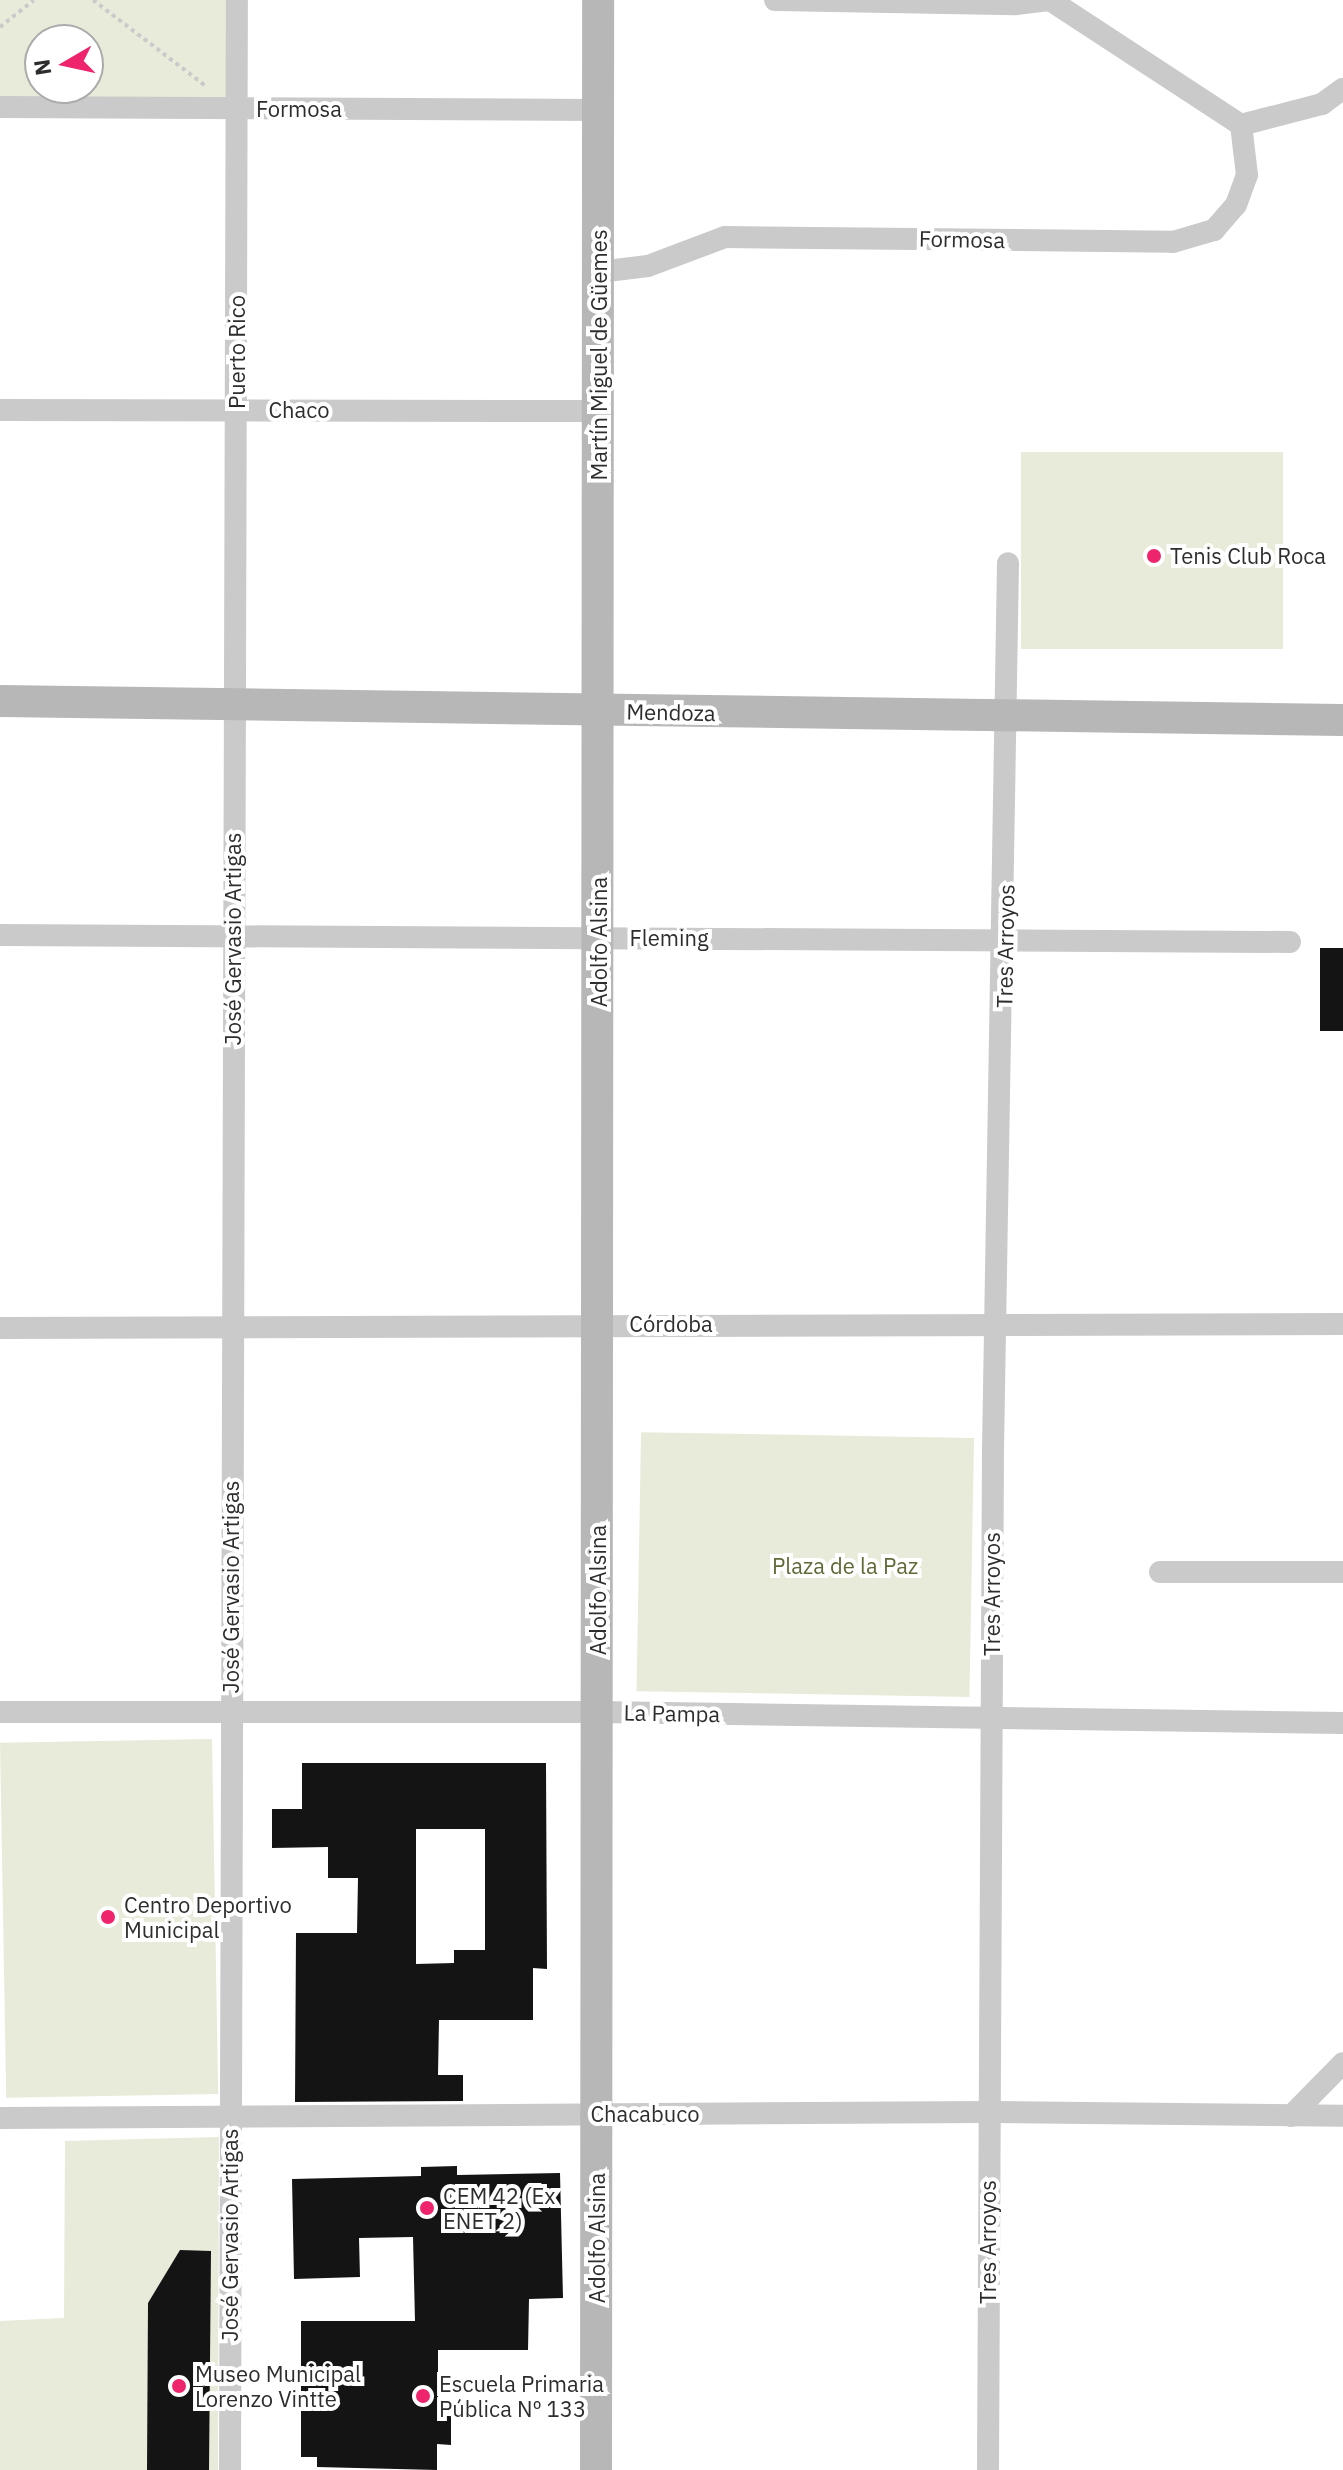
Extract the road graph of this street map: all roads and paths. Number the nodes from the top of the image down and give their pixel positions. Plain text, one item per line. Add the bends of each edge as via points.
1 (34, 0) edge
2 (93, 0) edge
3 (237, 0) edge
4 (598, 0) edge
5 (775, 0) edge
6 (1048, 0) edge
7 (0, 27) edge
8 (1343, 89) edge
9 (0, 107) edge
10 (237, 109) junction
11 (598, 110) junction
12 (1241, 125) junction
13 (599, 272) junction
14 (0, 410) edge
15 (237, 410) junction
16 (599, 411) junction
17 (1008, 563) dead end
18 (0, 701) edge
19 (235, 704) junction
20 (599, 710) junction
21 (1008, 718) junction
22 (1343, 720) edge
23 (0, 935) edge
24 (232, 936) junction
25 (599, 938) junction
26 (1006, 941) junction
27 (1290, 942) dead end
28 (598, 1323) junction
29 (1343, 1324) edge
30 (996, 1325) junction
31 (232, 1326) junction
32 (0, 1328) edge
33 (1160, 1572) dead end
34 (1343, 1572) edge
35 (0, 1712) edge
36 (598, 1712) junction
37 (231, 1713) junction
38 (991, 1717) junction
39 (1343, 1723) edge
40 (1343, 2063) edge
41 (988, 2112) junction
42 (597, 2115) junction
43 (1291, 2116) junction
44 (1343, 2116) edge
45 (231, 2117) junction
46 (0, 2118) edge
47 (230, 2470) edge
48 (596, 2470) edge
49 (988, 2470) edge

1 - 7 path
2 - 10 path
3 - 10 street, Puerto Rico
4 - 11 main road, Martín Miguel de Güemes
5 - 6 street
6 - 12 street
8 - 12 street via 1322,104
9 - 10 street, Formosa
10 - 11 street, Formosa
10 - 15 street, Puerto Rico
11 - 13 main road, Martín Miguel de Güemes
12 - 13 street, Formosa via 1247,175 1236,205 1214,230 1173,242 725,237 648,266
13 - 16 main road, Martín Miguel de Güemes
14 - 15 street, Chaco
15 - 16 street, Chaco
15 - 19 street, Puerto Rico
16 - 20 main road, Martín Miguel de Güemes
17 - 21 street, Tres Arroyos
18 - 19 main road, Mendoza
19 - 20 main road, Mendoza
19 - 24 street, José Gervasio Artigas
20 - 21 main road, Mendoza
20 - 25 main road, Adolfo Alsina
21 - 22 main road, Mendoza
21 - 26 street, Tres Arroyos
23 - 24 street, Fleming
24 - 25 street, Fleming
24 - 31 street, José Gervasio Artigas
25 - 26 street, Fleming
25 - 28 main road, Adolfo Alsina
26 - 27 street, Fleming
26 - 30 street, Tres Arroyos
28 - 30 street, Córdoba
28 - 31 street, Córdoba
28 - 36 main road, Adolfo Alsina
29 - 30 street, Córdoba
30 - 38 street, Tres Arroyos
31 - 32 street, Córdoba
31 - 37 street, José Gervasio Artigas
33 - 34 street
35 - 37 street, La Pampa
36 - 37 street, La Pampa
36 - 38 street, La Pampa
36 - 42 main road, Adolfo Alsina
37 - 45 street, José Gervasio Artigas
38 - 39 street, La Pampa
38 - 41 street, Tres Arroyos
40 - 43 street
41 - 42 street, Chacabuco
41 - 43 street, Chacabuco
41 - 49 street, Tres Arroyos
42 - 45 street, Chacabuco
42 - 48 main road, Adolfo Alsina
43 - 44 street, Chacabuco
45 - 46 street, Chacabuco
45 - 47 street, José Gervasio Artigas

